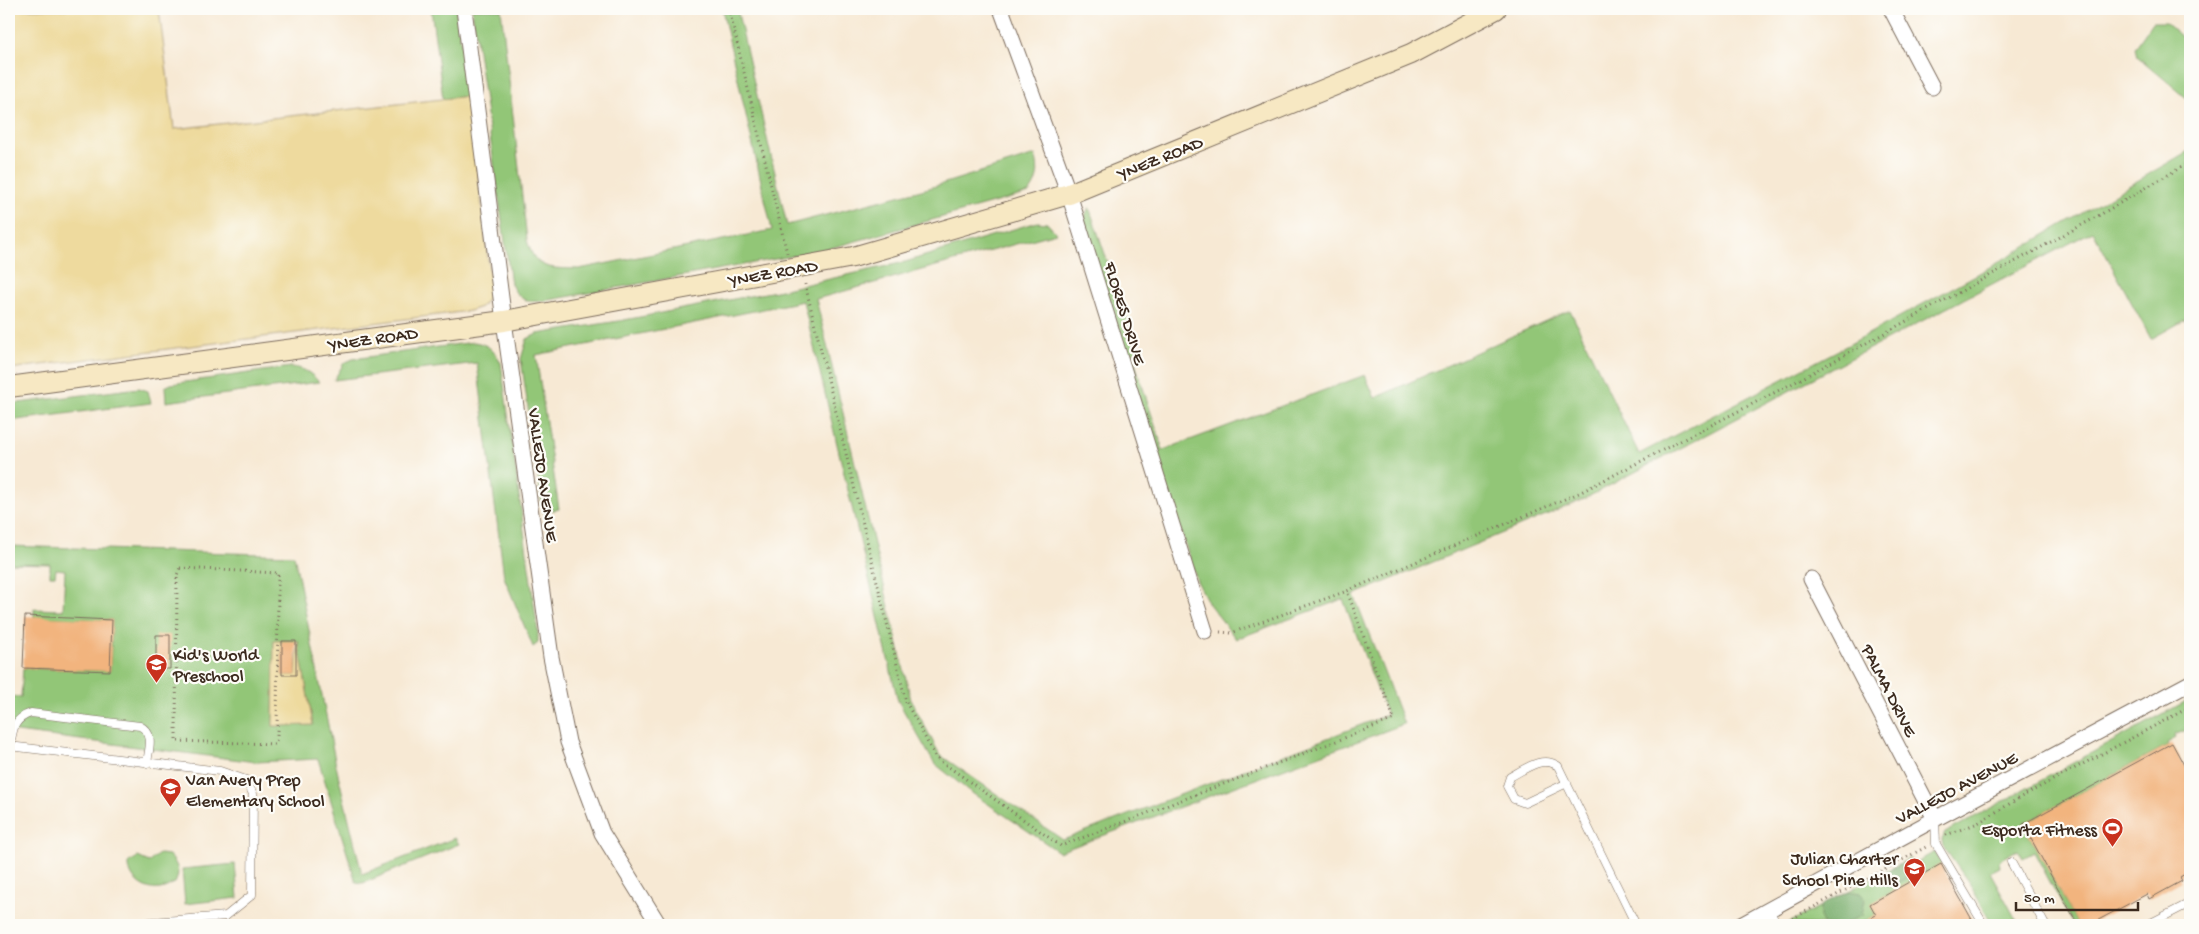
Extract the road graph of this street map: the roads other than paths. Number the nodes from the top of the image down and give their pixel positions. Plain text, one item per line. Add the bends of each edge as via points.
1 (464, 9) edge
2 (1001, 9) edge
3 (1496, 9) edge
4 (1891, 9) edge
5 (1932, 86) dead end
6 (1069, 194) junction
7 (504, 321) junction
8 (9, 387) edge
9 (1811, 579) dead end
10 (1205, 631) road end
11 (2190, 683) edge
12 (10, 746) edge
13 (147, 763) junction
14 (1567, 783) junction
15 (1935, 819) junction
16 (2011, 862) dead end
17 (2190, 903) edge
18 (1769, 910) junction
19 (116, 925) edge
20 (659, 925) edge
21 (1636, 925) edge
22 (1741, 925) edge
23 (1777, 925) edge
24 (1984, 925) edge
25 (2045, 925) edge
26 (2147, 925) edge

1 - 7 street, VALLEJO AVENUE
2 - 6 street, FLORES DRIVE
3 - 6 main road, YNEZ ROAD via 1411,54
4 - 5 street
6 - 7 main road, YNEZ ROAD via 853,257
6 - 10 street, FLORES DRIVE
7 - 8 main road, YNEZ ROAD
7 - 20 street, VALLEJO AVENUE via 551,657 568,742 602,833
9 - 15 street, PALMA DRIVE
11 - 15 street, VALLEJO AVENUE
12 - 13 lane
12 - 13 lane via 14,724 21,716 31,713 140,726 150,737
13 - 19 lane via 220,771 246,780 253,794 252,895 226,916
14 - 14 lane via 1558,766 1551,761 1542,761 1510,777 1507,786 1514,799 1525,802
14 - 21 lane
15 - 18 street, VALLEJO AVENUE
15 - 24 lane via 1936,841
16 - 25 lane
17 - 26 lane
18 - 22 street, VALLEJO AVENUE
18 - 23 lane

